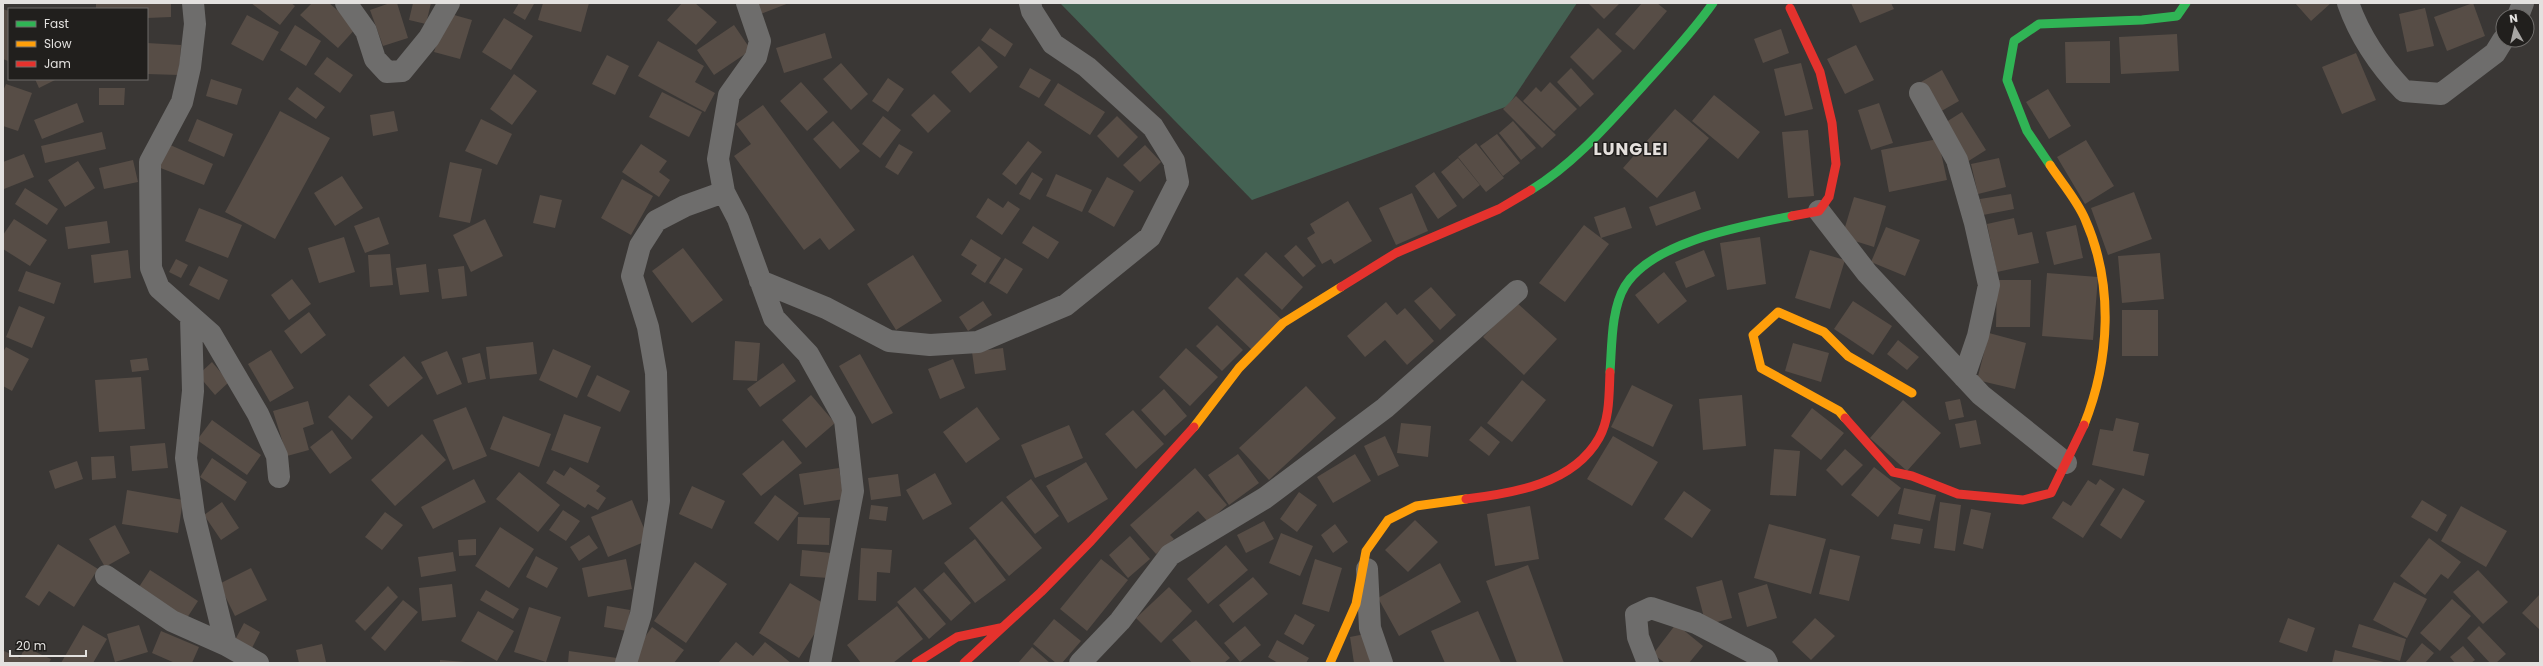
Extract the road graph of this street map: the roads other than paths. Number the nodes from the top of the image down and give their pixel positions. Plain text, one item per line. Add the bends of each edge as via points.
1 (193, 3) edge
2 (346, 3) edge
3 (449, 3) edge
4 (747, 3) edge
5 (1030, 3) edge
6 (1713, 3) edge
7 (2186, 3) edge
8 (2348, 3) edge
9 (1792, 5) edge
10 (2498, 48) edge
11 (1920, 93) dead end
12 (724, 192) junction
13 (1819, 211) junction
14 (760, 281) junction
15 (1517, 291) dead end
16 (191, 317) junction
17 (1964, 377) junction
18 (1912, 393) dead end
19 (2066, 463) junction
20 (279, 477) dead end
21 (1366, 552) junction
22 (106, 576) dead end
23 (1000, 628) junction
24 (226, 645) junction
25 (258, 663) edge
26 (626, 663) edge
27 (820, 663) edge
28 (916, 663) edge
29 (964, 663) edge
30 (1080, 663) edge
31 (1330, 663) edge
32 (1382, 663) edge
33 (1648, 663) edge
34 (1767, 663) edge

1 - 16 street via 195,24 184,95 150,162 149,191 151,268 159,288
2 - 3 street via 366,31 375,59 387,72 402,72 429,38
4 - 12 street via 760,41 756,57 729,95 718,159
5 - 14 street via 1032,11 1053,44 1087,67 1153,127 1174,161 1178,182 1150,237 1066,305 978,342 930,346 889,341 826,308
6 - 23 street via 1696,27 1618,113 1554,176 1499,209 1396,253 1283,323 1239,368 1202,418 1090,541 1041,592
7 - 19 street via 2177,16 2039,24 2014,41 2007,80 2027,131 2085,218 2100,261 2106,320 2096,395
8 - 10 street via 2357,28 2384,70 2404,91 2441,94 2494,54
9 - 13 street via 1820,72 1832,123 1836,164 1830,197
11 - 17 street via 1957,160 1976,223 1989,285 1978,336
12 - 14 street via 738,219
12 - 26 street via 685,206 656,221 640,246 632,276 648,327 656,373 658,501 641,614
13 - 17 street via 1867,273
13 - 21 street via 1742,226 1684,243 1651,260 1625,286 1612,322 1608,410 1600,437 1584,460 1553,478 1518,492 1416,506 1388,520
14 - 27 street via 774,318 808,354 845,420 853,491
15 - 30 street via 1385,408 1265,498 1170,555 1120,621
16 - 20 street via 211,334 258,414 277,456
16 - 24 street via 193,391 186,458 194,515
17 - 19 street via 1981,395
18 - 19 street via 1848,356 1824,332 1778,312 1753,335 1761,368 1839,412 1893,472 1912,476 1958,494 2023,500 2051,493
21 - 31 street via 1356,604
21 - 32 street via 1370,628
22 - 24 street via 172,621
23 - 28 street via 957,637
23 - 29 street
24 - 25 street
33 - 34 street via 1638,637 1636,615 1651,608 1696,623 1765,659

